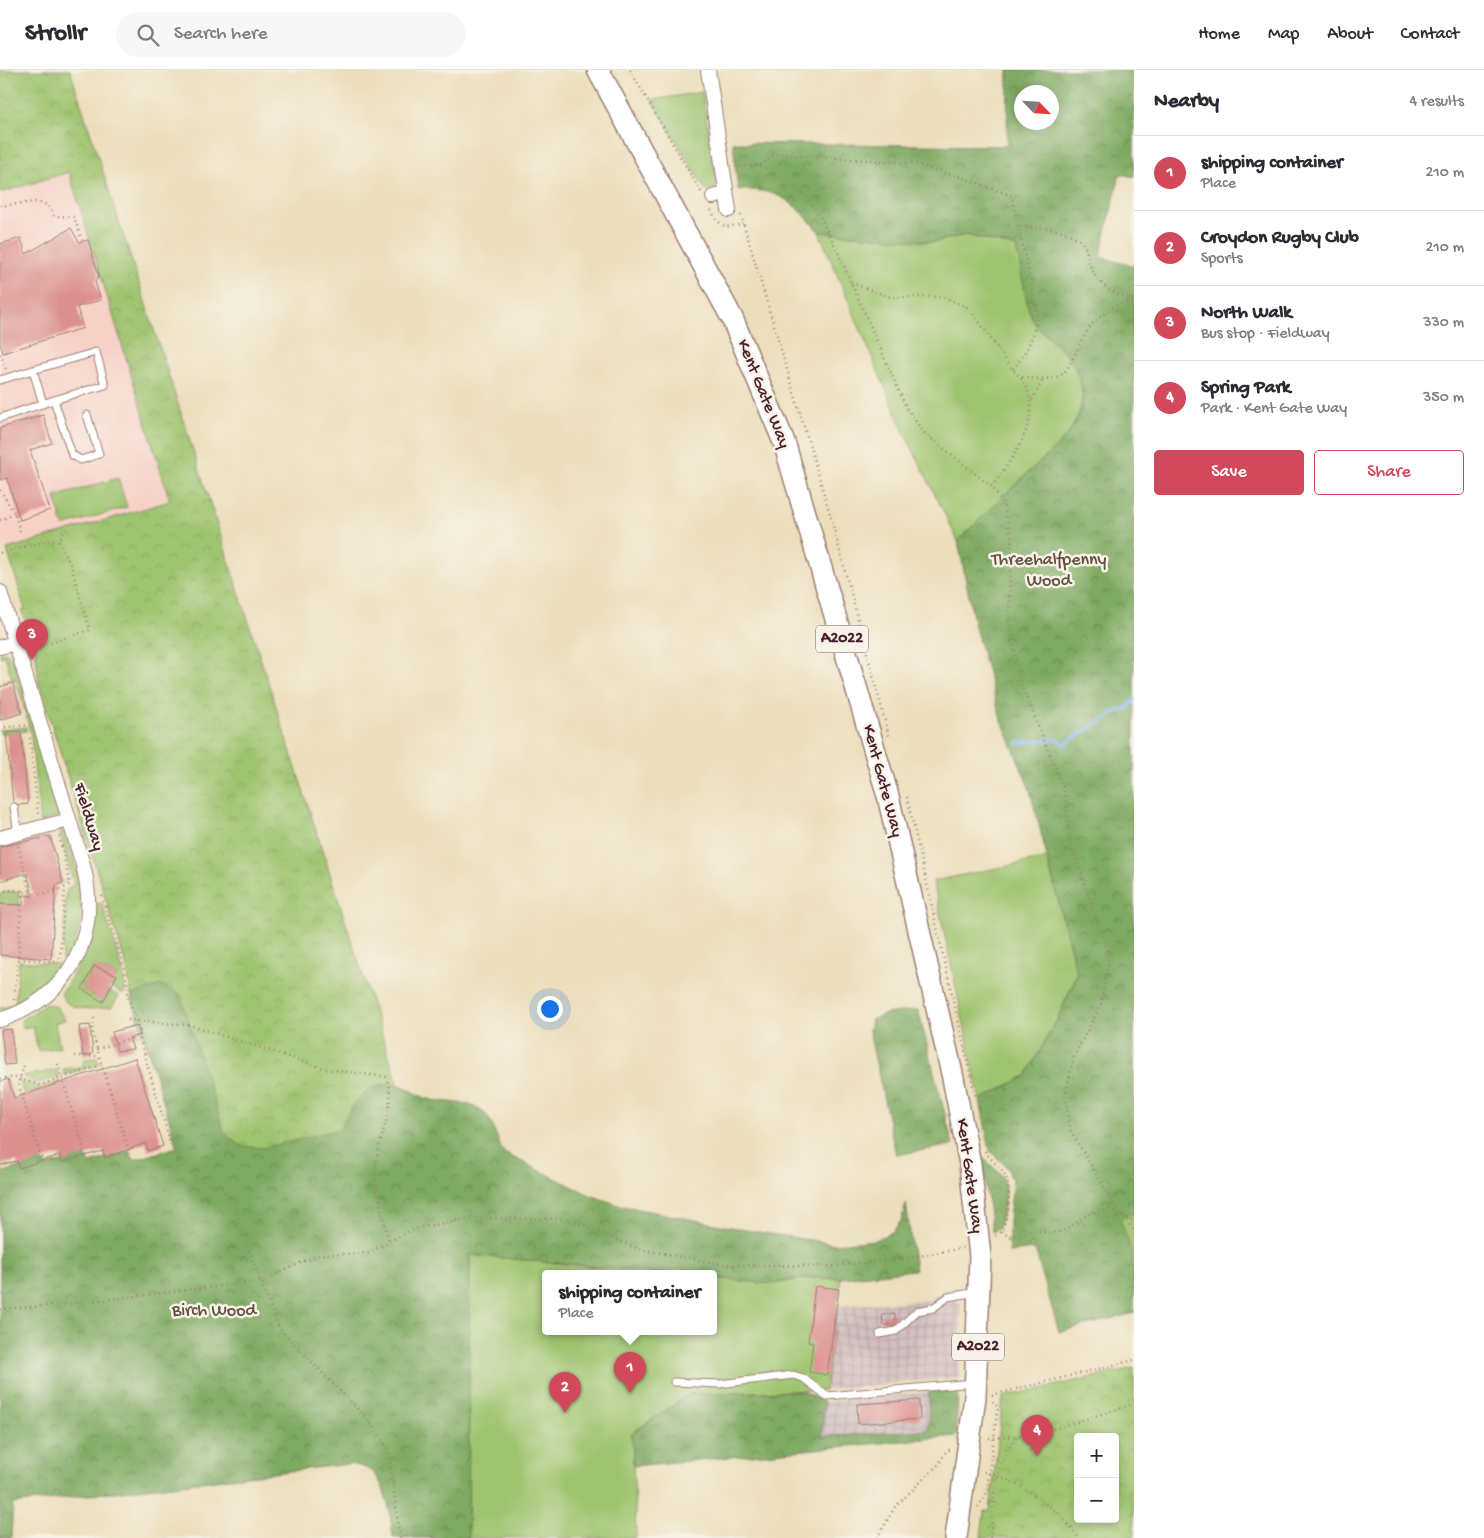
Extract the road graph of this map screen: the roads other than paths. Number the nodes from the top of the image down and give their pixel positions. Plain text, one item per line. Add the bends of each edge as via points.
1 (598, 70) edge
2 (708, 70) edge
3 (729, 210) dead end
4 (33, 370) junction
5 (0, 380) edge
6 (54, 400) junction
7 (43, 404) junction
8 (87, 415) dead end
9 (0, 418) edge
10 (0, 592) edge
11 (0, 647) edge
12 (17, 648) junction
13 (14, 807) dead end
14 (63, 822) junction
15 (17, 835) junction
16 (0, 838) edge
17 (0, 1020) edge
18 (979, 1292) junction
19 (880, 1334) dead end
20 (674, 1382) dead end
21 (976, 1390) junction
22 (956, 1538) edge

1 - 18 main road, Kent Gate Way / A2022 via 732,318 784,442 888,796 953,1078 970,1164 979,1245
2 - 3 street via 713,199
4 - 5 lane
4 - 6 lane via 96,352 105,385
4 - 7 lane
6 - 7 lane
6 - 8 lane via 72,455 81,460 99,454
7 - 9 lane
10 - 12 street, Fieldway
11 - 12 street
12 - 14 street, Fieldway
13 - 15 lane
14 - 15 street
14 - 17 street, Fieldway via 87,879 88,920 83,943 73,964 46,996 25,1010
15 - 16 street
18 - 19 lane via 948,1297 933,1308 917,1311 896,1331
18 - 21 main road, Kent Gate Way / A2022
20 - 21 lane via 719,1384 793,1375 803,1378 827,1396
21 - 22 main road, Kent Gate Way / A2022

